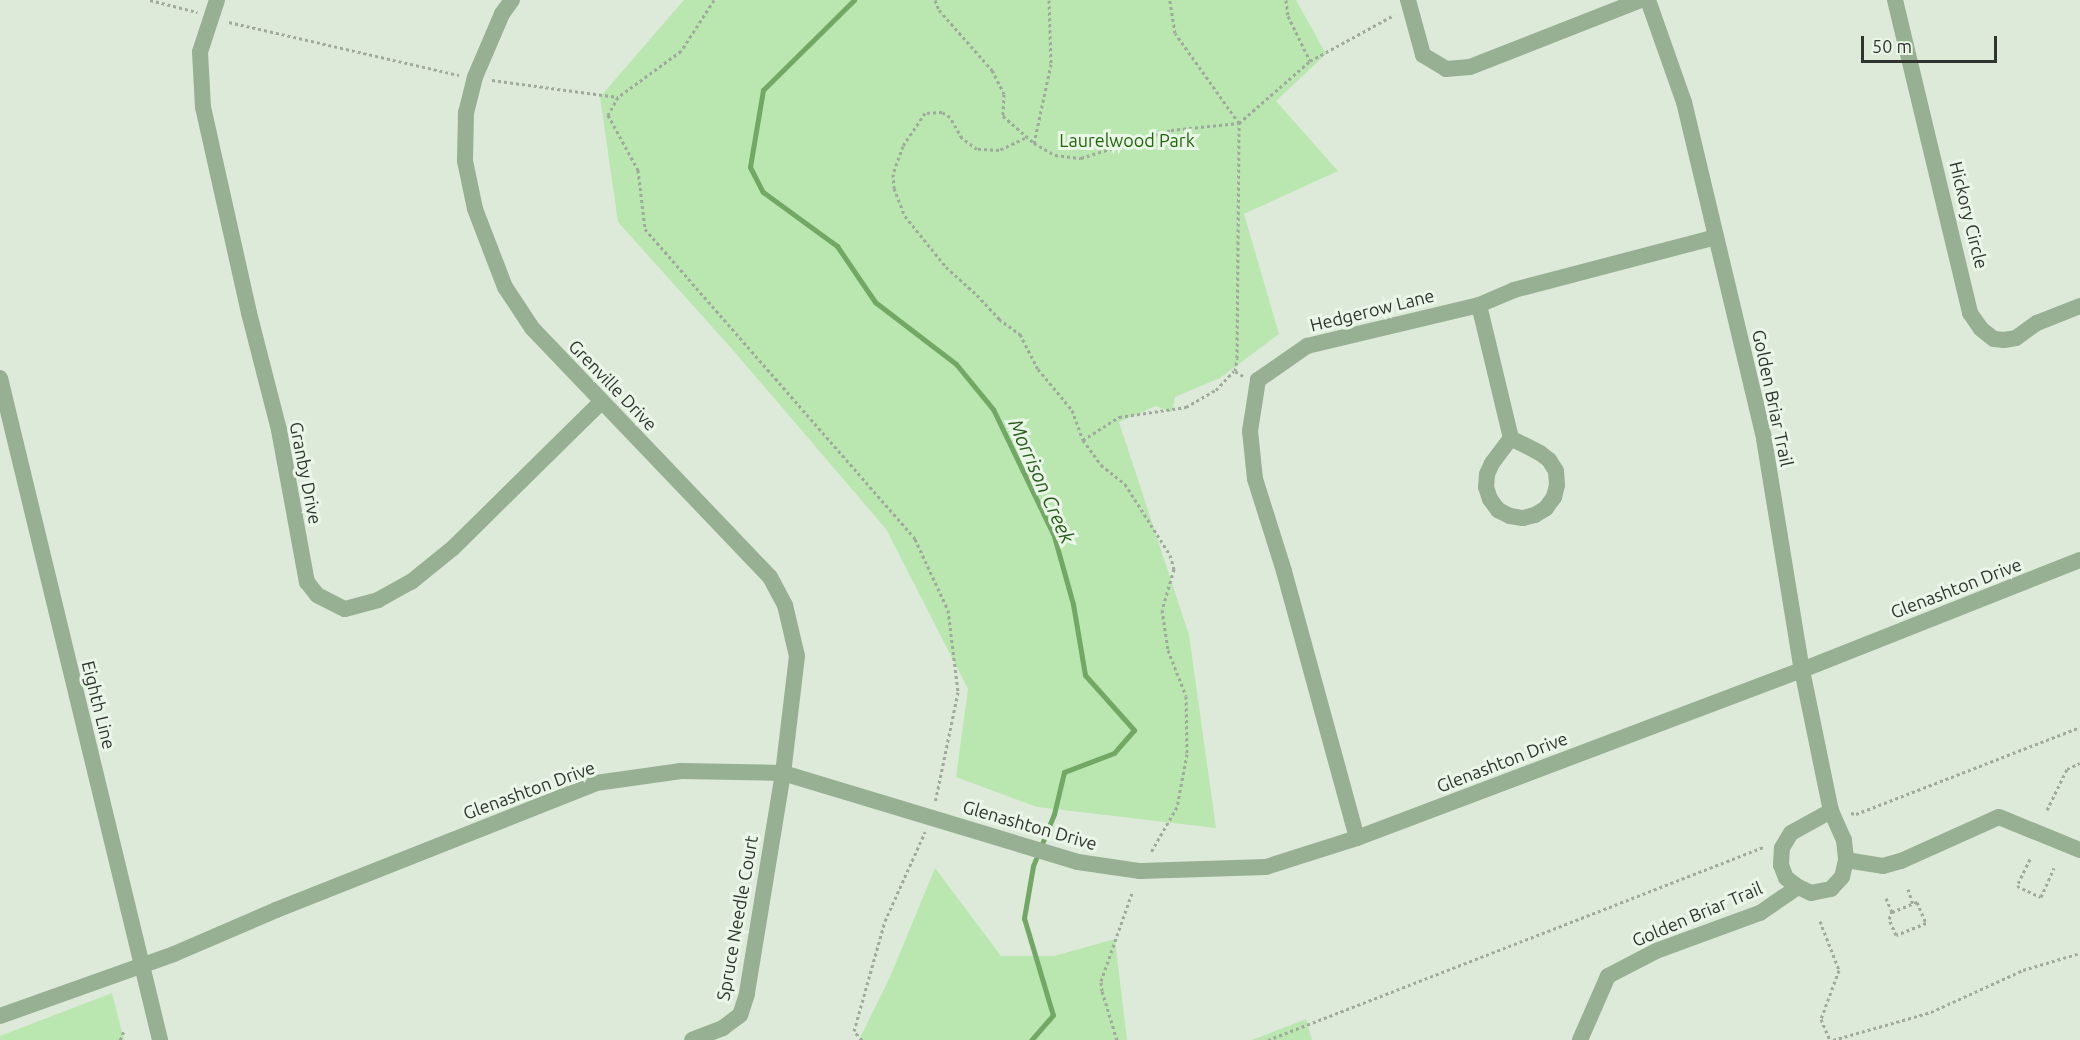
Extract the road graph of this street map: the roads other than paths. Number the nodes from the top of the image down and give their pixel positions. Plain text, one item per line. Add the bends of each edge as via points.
1 (217, 0) edge
2 (512, 0) edge
3 (1408, 0) edge
4 (1641, 0) edge
5 (1648, 0) edge
6 (1895, 0) edge
7 (1716, 237) junction
8 (1479, 305) junction
9 (2080, 306) edge
10 (0, 378) edge
11 (601, 402) junction
12 (1511, 438) junction
13 (2080, 560) edge
14 (1802, 669) junction
15 (783, 773) junction
16 (1831, 811) junction
17 (1357, 838) junction
18 (2080, 850) edge
19 (1846, 860) junction
20 (1798, 887) junction
21 (142, 966) junction
22 (0, 1016) edge
23 (160, 1040) edge
24 (692, 1040) edge
25 (1580, 1040) edge

1 - 11 street, Granby Drive via 200,52 203,107 279,430 307,582 317,596 345,609 378,600 411,582 453,548
2 - 11 street, Grenville Drive via 475,77 466,112 465,161 475,209 505,287 532,328
3 - 4 street via 1423,55 1446,69 1470,67
5 - 7 street, Golden Briar Trail via 1684,102
6 - 9 street, Hickory Circle via 1970,313 1981,329 1994,339 2004,340 2016,338 2037,322
7 - 8 street, Hedgerow Lane via 1514,290
7 - 14 street, Golden Briar Trail via 1764,439
8 - 12 street
8 - 17 street, Hedgerow Lane via 1307,345 1258,380 1250,431 1255,479
10 - 21 street, Eighth Line
11 - 15 street, Grenville Drive via 770,577 785,605 797,656
12 - 12 street via 1486,474 1486,487 1498,510 1522,518 1546,508 1554,497 1556,471 1540,453
13 - 14 street, Glenashton Drive
14 - 16 street, Golden Briar Trail
14 - 17 street, Glenashton Drive
15 - 17 street, Glenashton Drive via 1078,862 1140,871 1266,867
15 - 21 street, Glenashton Drive via 681,771 596,783
15 - 24 street, Spruce Needle Court via 747,994 740,1015 723,1028
16 - 19 street, Golden Briar Trail via 1844,840
16 - 20 street, Golden Briar Trail via 1791,833 1782,848 1781,865 1786,878
18 - 19 street via 1999,817 1901,861 1883,866
19 - 20 street via 1842,877 1831,889 1811,892
20 - 25 street, Golden Briar Trail via 1760,913 1656,951 1608,976
21 - 22 street, Glenashton Drive
21 - 23 street, Eighth Line

